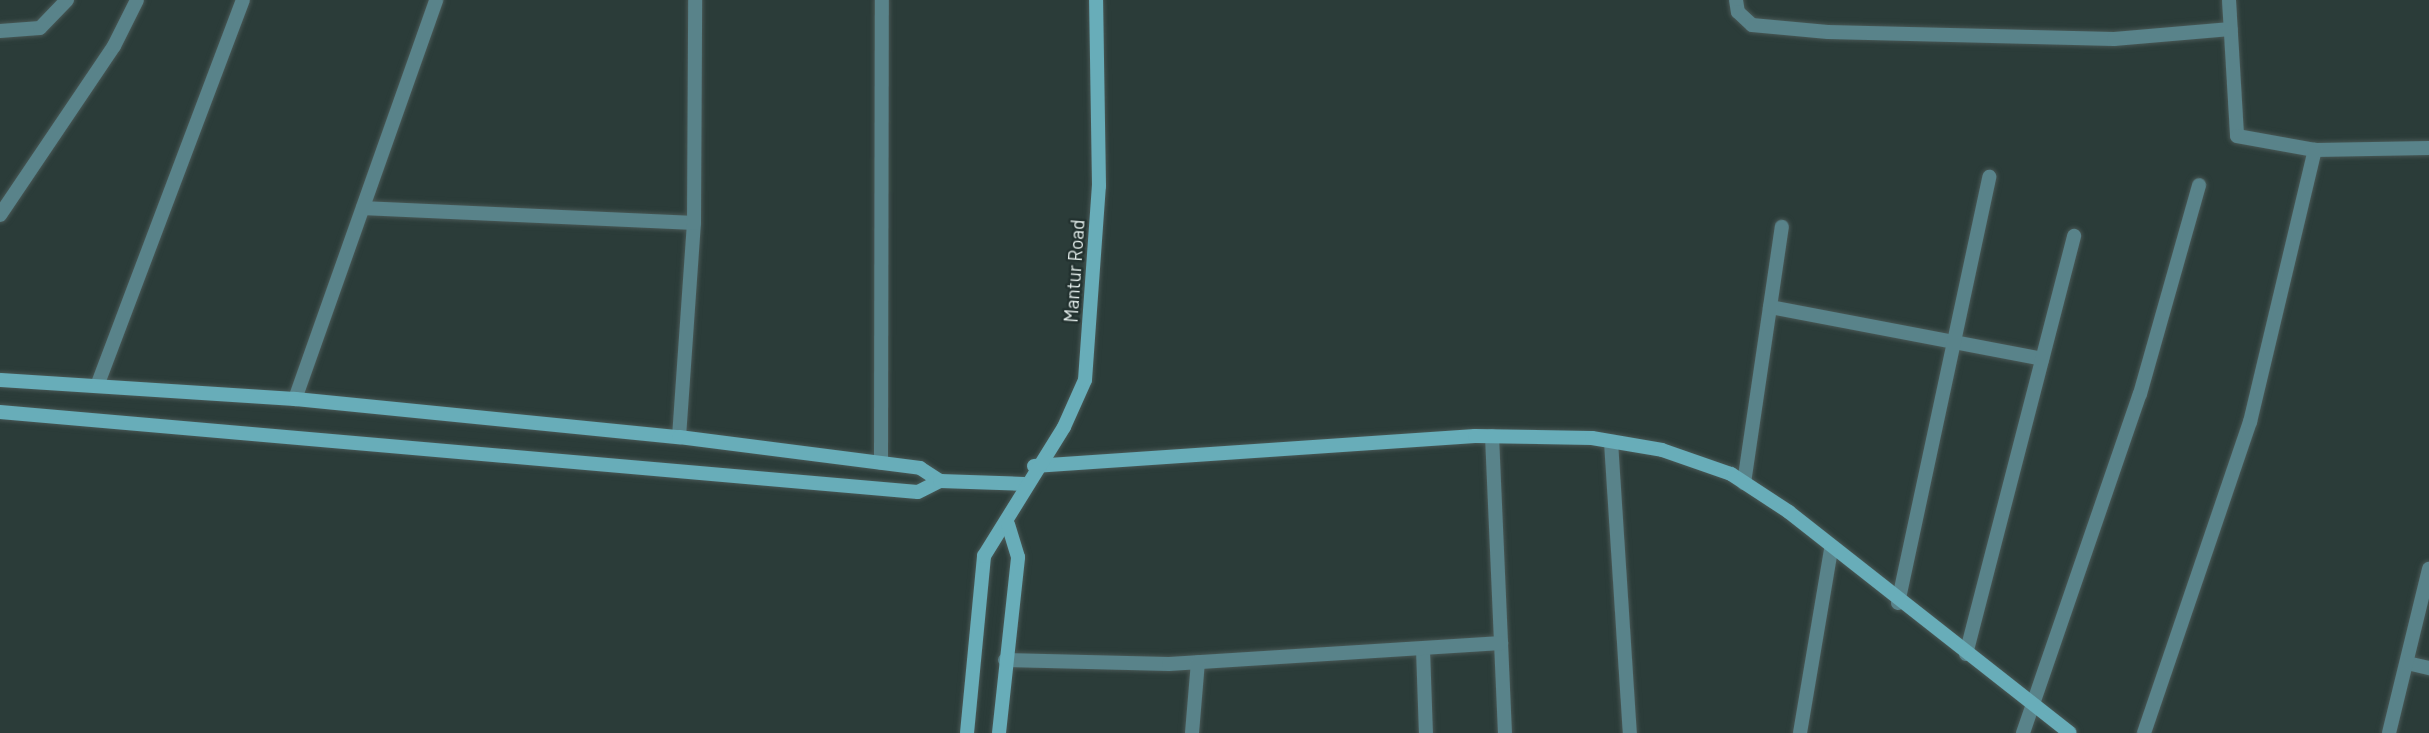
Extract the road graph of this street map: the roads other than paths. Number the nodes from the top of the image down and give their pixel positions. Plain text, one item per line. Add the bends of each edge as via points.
1 (67, 0) edge
2 (137, 0) edge
3 (243, 0) edge
4 (436, 0) edge
5 (695, 0) edge
6 (883, 0) edge
7 (1096, 0) edge
8 (1737, 0) edge
9 (2229, 0) edge
10 (2231, 29) junction
11 (0, 31) edge
12 (2429, 148) edge
13 (2315, 150) junction
14 (1989, 177) dead end
15 (2199, 185) dead end
16 (363, 208) junction
17 (0, 215) edge
18 (694, 223) junction
19 (1782, 228) dead end
20 (2074, 236) dead end
21 (1770, 307) junction
22 (1953, 343) junction
23 (2042, 359) junction
24 (0, 380) edge
25 (97, 386) junction
26 (295, 399) junction
27 (0, 412) edge
28 (1492, 436) junction
29 (679, 437) junction
30 (1611, 442) junction
31 (881, 463) junction
32 (1034, 466) junction
33 (940, 481) junction
34 (1744, 483) junction
35 (1024, 484) junction
36 (1007, 525) junction
37 (1831, 549) junction
38 (2429, 569) edge
39 (1898, 603) junction
40 (1501, 643) junction
41 (1423, 649) junction
42 (1966, 654) junction
43 (1006, 660) junction
44 (1198, 662) junction
45 (2407, 663) junction
46 (2429, 668) edge
47 (2035, 705) junction
48 (967, 733) edge
49 (999, 733) edge
50 (1192, 733) edge
51 (1426, 733) edge
52 (1505, 733) edge
53 (1630, 733) edge
54 (1800, 733) edge
55 (2023, 733) edge
56 (2070, 733) edge
57 (2144, 733) edge
58 (2389, 733) edge

1 - 11 street via 40,28
2 - 17 street via 114,46
3 - 25 street
4 - 16 street
5 - 18 street
6 - 31 street
7 - 32 street, Mantur Road via 1099,186 1085,380 1064,427
8 - 10 street via 1738,12 1752,26 1828,32 2114,39
9 - 10 street
10 - 13 street via 2237,136
12 - 13 street
13 - 57 street via 2250,422
14 - 22 street
15 - 47 street via 2140,394
16 - 18 street
16 - 26 street
18 - 29 street
19 - 21 street
20 - 23 street
21 - 22 street
21 - 34 street
22 - 23 street
22 - 39 street
23 - 42 street
24 - 25 street
25 - 26 street
26 - 29 street
27 - 33 street via 918,492
28 - 30 street
28 - 32 street
28 - 40 street
29 - 31 street
30 - 34 street via 1662,450
30 - 53 street
31 - 33 street via 920,468
32 - 35 street, Mantur Road
33 - 35 street
34 - 37 street
35 - 36 street, Mantur Road
36 - 43 street via 1018,557
36 - 48 street, Mantur Road via 985,556
37 - 39 street
37 - 54 street
38 - 45 street
39 - 42 street
40 - 41 street
40 - 52 street
41 - 44 street
41 - 51 street
42 - 47 street
43 - 44 street
43 - 49 street
44 - 50 street
45 - 46 street
45 - 58 street
47 - 55 street
47 - 56 street

